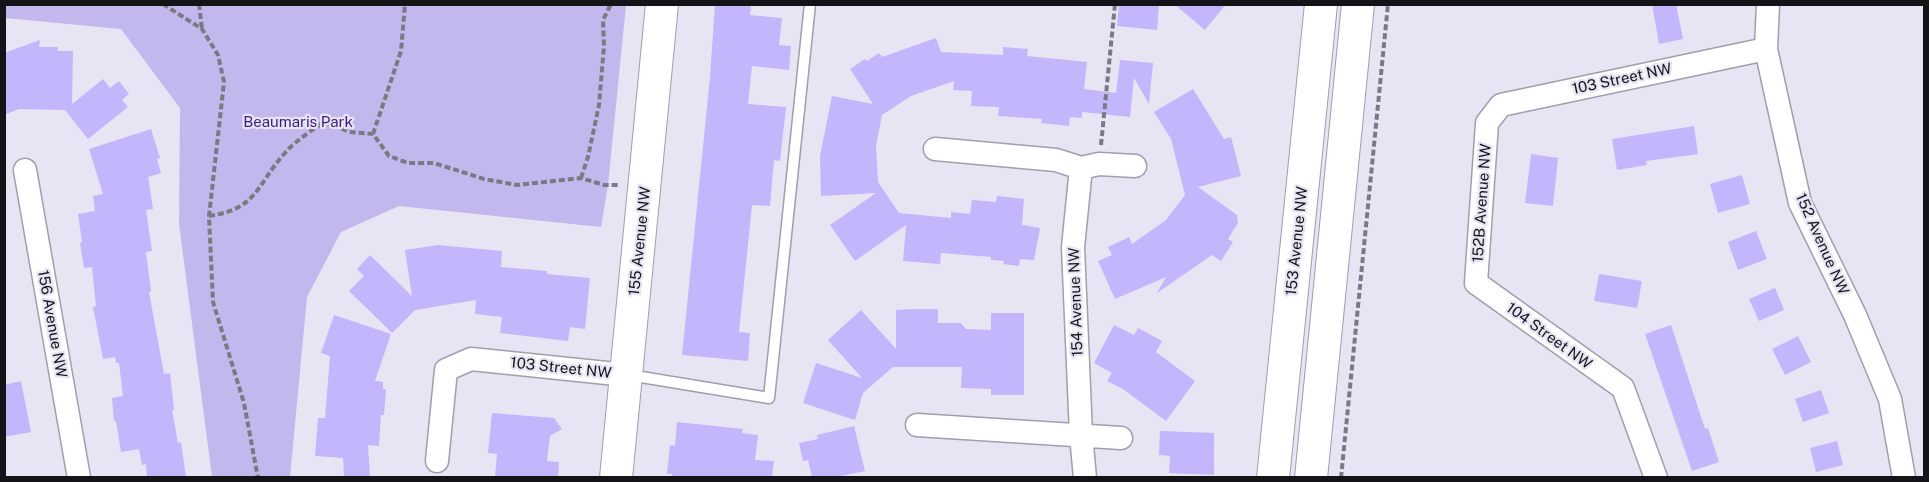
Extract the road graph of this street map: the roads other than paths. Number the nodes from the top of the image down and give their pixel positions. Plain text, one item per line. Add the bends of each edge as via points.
1 (662, 4) edge
2 (810, 4) edge
3 (1321, 4) edge
4 (1358, 4) edge
5 (1768, 4) edge
6 (1766, 49) junction
7 (1488, 123) joint
8 (934, 149) dead end
9 (1090, 166) junction
10 (1135, 166) dead end
11 (25, 170) dead end
12 (1476, 284) joint
13 (626, 375) junction
14 (916, 425) dead end
15 (1081, 435) junction
16 (1121, 438) dead end
17 (437, 461) dead end
18 (80, 477) edge
19 (616, 477) edge
20 (1085, 477) edge
21 (1273, 477) edge
22 (1311, 477) edge
23 (1656, 477) edge
24 (1904, 477) edge

1 - 13 main road, 155 Avenue NW
2 - 13 lane, 103 Street NW via 769,398
3 - 21 main road, 153 Avenue NW
4 - 22 main road
5 - 6 street, 152 Avenue NW
6 - 7 street, 103 Street NW via 1501,105
6 - 24 street, 152 Avenue NW via 1800,203 1855,315 1890,399
7 - 12 street, 152B Avenue NW
8 - 9 street
9 - 10 street
9 - 15 street, 154 Avenue NW via 1073,247
11 - 18 street, 156 Avenue NW
12 - 23 street, 104 Street NW via 1623,388
13 - 17 street, 103 Street NW via 471,359 446,370
13 - 19 main road, 155 Avenue NW
14 - 15 street
15 - 16 street
15 - 20 street, 154 Avenue NW

